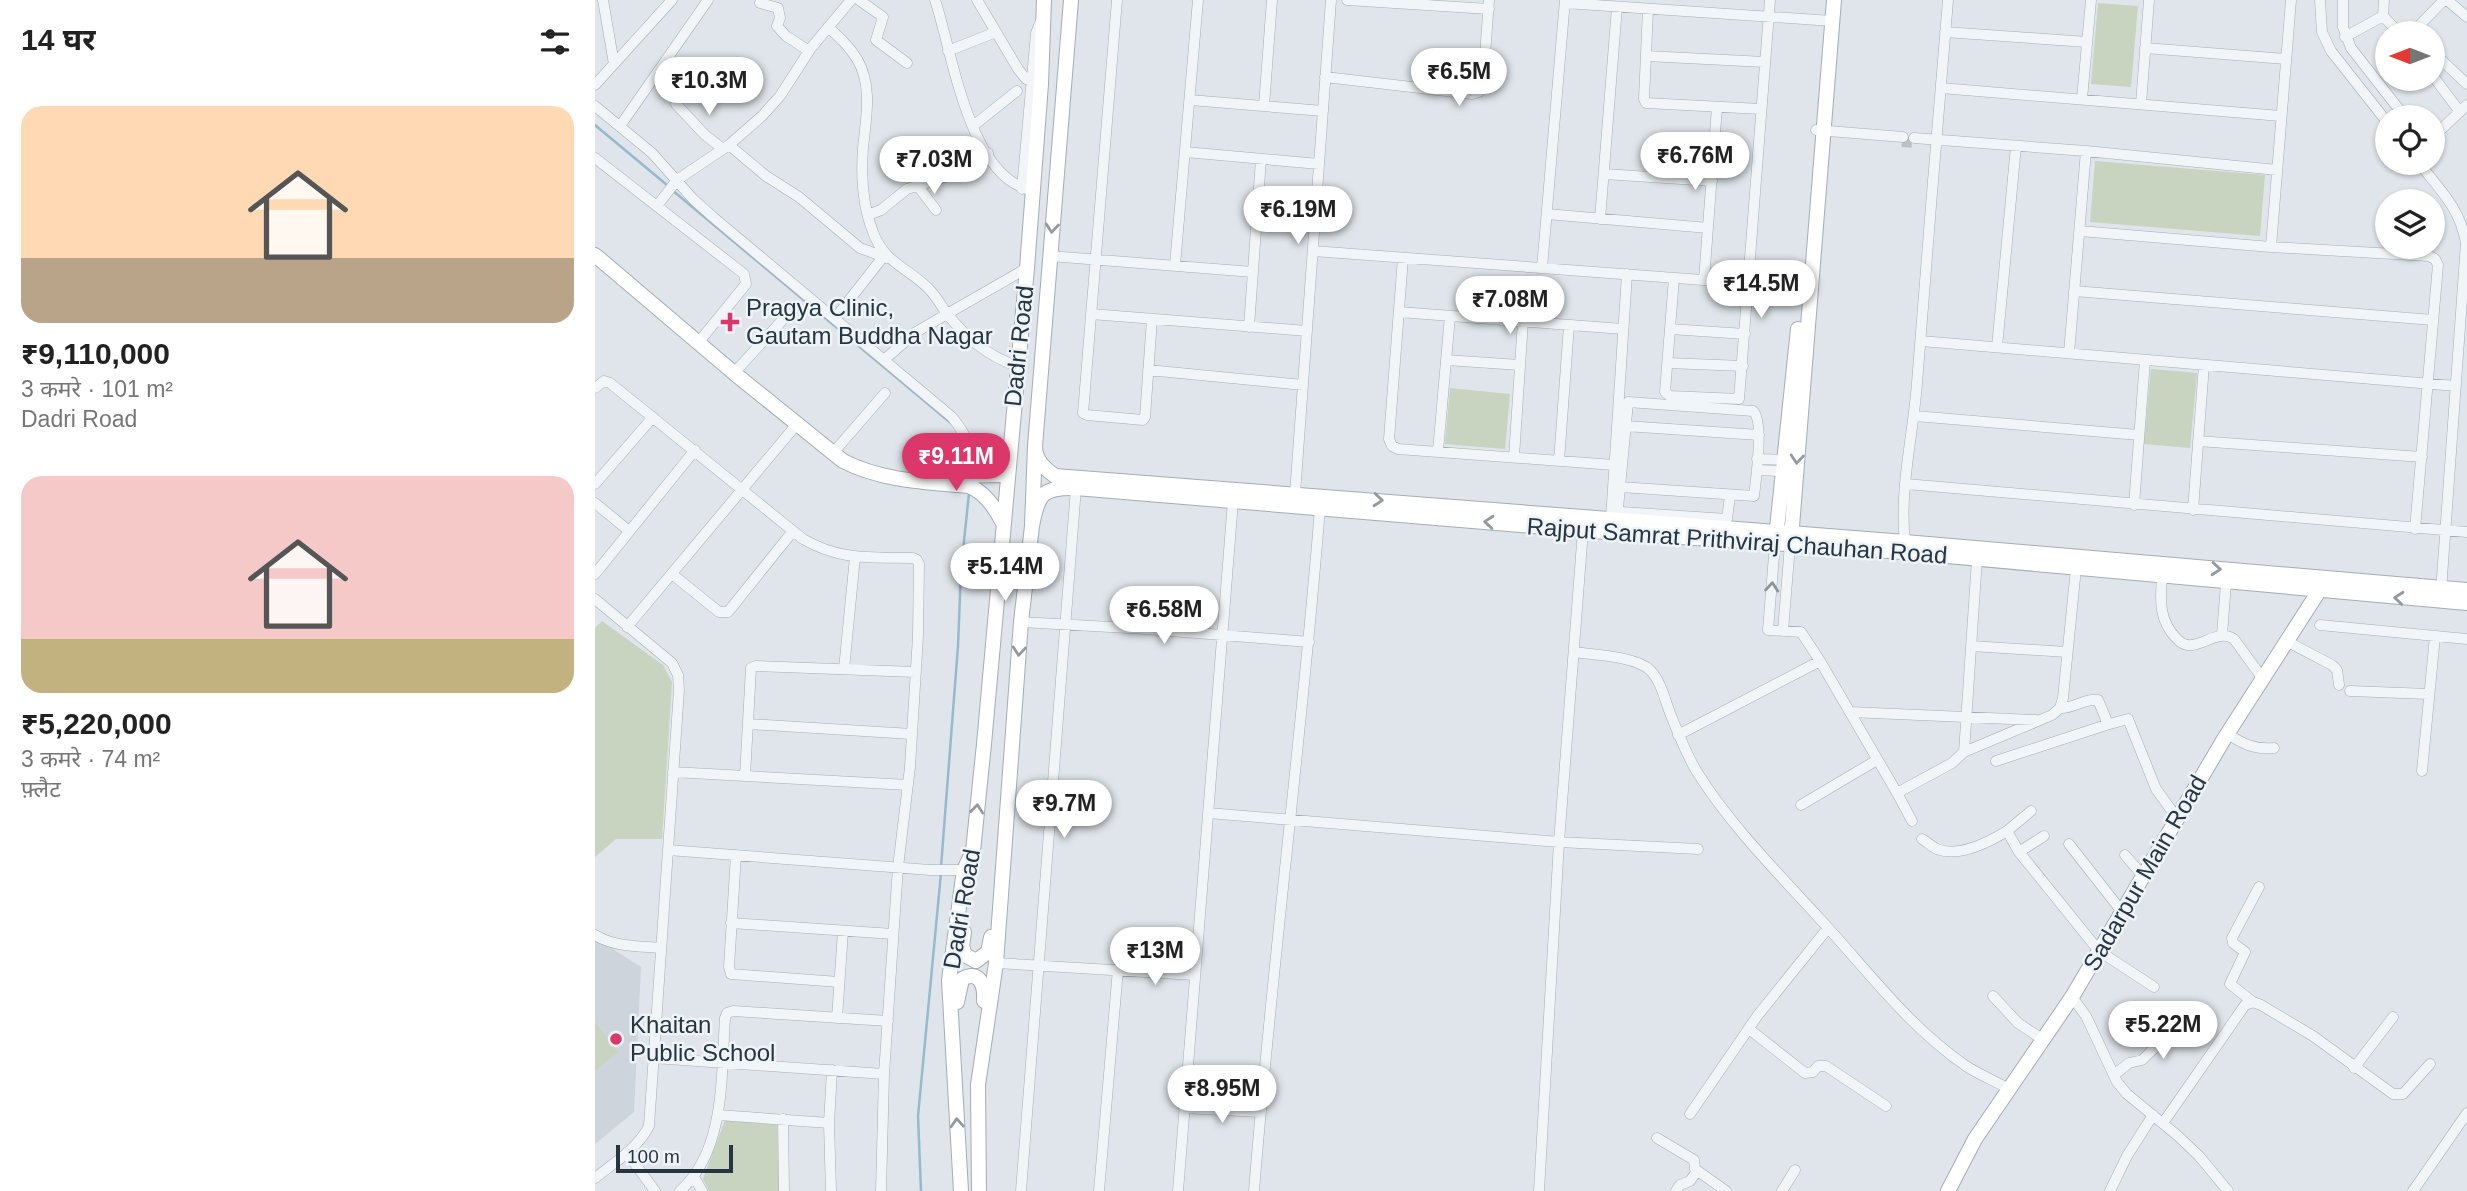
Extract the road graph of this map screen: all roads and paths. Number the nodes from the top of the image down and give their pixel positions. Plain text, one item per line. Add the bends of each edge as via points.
1 (603, 0) edge
2 (672, 0) edge
3 (708, 0) edge
4 (851, 0) edge
5 (859, 0) edge
6 (935, 0) edge
7 (977, 0) edge
8 (1044, 0) edge
9 (1052, 0) edge
10 (1063, 0) edge
11 (1071, 0) edge
12 (1117, 0) edge
13 (1198, 0) edge
14 (1272, 0) edge
15 (1331, 0) edge
16 (1347, 0) edge
17 (1770, 0) edge
18 (1826, 0) edge
19 (1834, 0) edge
20 (1948, 0) edge
21 (2091, 0) edge
22 (2150, 0) edge
23 (2284, 0) edge
24 (2291, 0) edge
25 (2320, 0) edge
26 (2343, 0) edge
27 (2384, 0) edge
28 (2445, 0) edge
29 (1565, 2) edge
30 (760, 3) dead end
31 (1489, 5) edge
32 (1617, 7) junction
33 (1649, 9) junction
34 (2383, 16) junction
35 (1768, 17) junction
36 (2467, 17) edge
37 (1828, 21) junction
38 (2388, 21) edge
39 (2424, 21) edge
40 (828, 27) junction
41 (996, 32) junction
42 (1945, 32) junction
43 (2345, 37) junction
44 (2087, 43) junction
45 (2145, 48) junction
46 (809, 51) junction
47 (948, 51) junction
48 (1646, 55) junction
49 (2286, 59) junction
50 (1765, 62) junction
51 (907, 63) dead end
52 (614, 64) junction
53 (2445, 64) edge
54 (1325, 77) junction
55 (1036, 83) junction
56 (595, 85) edge
57 (2467, 85) edge
58 (1941, 88) junction
59 (2445, 89) edge
60 (1017, 90) dead end
61 (2082, 99) junction
62 (1190, 100) junction
63 (676, 104) dead end
64 (2140, 104) junction
65 (2396, 105) edge
66 (595, 106) edge
67 (1264, 106) junction
68 (1717, 107) junction
69 (2375, 107) edge
70 (1761, 109) junction
71 (2464, 109) edge
72 (1323, 111) junction
73 (2281, 116) junction
74 (620, 126) junction
75 (973, 126) junction
76 (2445, 126) edge
77 (1049, 127) junction
78 (1820, 133) junction
79 (1902, 139) tunnel mouth
80 (1914, 140) tunnel mouth
81 (1937, 142) junction
82 (2016, 146) junction
83 (726, 147) junction
84 (2086, 151) junction
85 (1185, 152) junction
86 (988, 153) junction
87 (595, 158) edge
88 (1261, 159) junction
89 (1058, 160) junction
90 (1035, 163) junction
91 (1319, 164) junction
92 (2277, 170) junction
93 (1604, 174) junction
94 (2429, 175) edge
95 (1711, 181) junction
96 (675, 183) junction
97 (917, 185) junction
98 (1028, 189) junction
99 (661, 201) junction
100 (936, 210) dead end
101 (1547, 214) junction
102 (868, 215) junction
103 (1600, 219) junction
104 (1708, 228) junction
105 (2080, 231) junction
106 (2271, 247) junction
107 (1313, 251) junction
108 (595, 255) edge
109 (1050, 256) junction
110 (885, 258) junction
111 (1096, 258) junction
112 (1403, 258) junction
113 (1175, 265) junction
114 (1027, 268) junction
115 (1542, 268) junction
116 (1253, 272) junction
117 (1627, 274) junction
118 (1674, 278) junction
119 (2465, 278) edge
120 (1704, 280) junction
121 (1749, 284) junction
122 (1807, 288) junction
123 (2074, 291) junction
124 (1399, 312) junction
125 (788, 314) dead end
126 (947, 314) junction
127 (1091, 314) junction
128 (1450, 316) junction
129 (836, 317) junction
130 (1152, 319) junction
131 (2433, 320) junction
132 (1523, 321) junction
133 (1569, 325) junction
134 (1249, 327) junction
135 (1623, 329) junction
136 (1670, 330) junction
137 (1307, 331) junction
138 (1745, 334) junction
139 (1921, 341) junction
140 (698, 342) junction
141 (1997, 347) junction
142 (2069, 353) junction
143 (885, 359) junction
144 (1446, 360) junction
145 (2145, 360) junction
146 (1041, 363) junction
147 (1668, 363) junction
148 (1017, 364) junction
149 (1520, 365) junction
150 (2204, 365) junction
151 (1743, 366) junction
152 (1148, 370) junction
153 (734, 373) junction
154 (2428, 383) junction
155 (1303, 385) junction
156 (2456, 386) junction
157 (595, 388) edge
158 (885, 393) dead end
159 (1915, 416) junction
160 (653, 417) junction
161 (797, 424) junction
162 (1625, 426) junction
163 (1759, 435) junction
164 (2139, 435) junction
165 (2198, 441) junction
166 (1035, 446) junction
167 (695, 450) junction
168 (1438, 451) junction
169 (833, 453) junction
170 (1514, 457) junction
171 (2422, 457) junction
172 (1559, 461) junction
173 (1614, 465) junction
174 (1757, 465) junction
175 (1783, 466) junction
176 (1008, 468) junction
177 (883, 474) junction
178 (973, 476) junction
179 (595, 484) edge
180 (1906, 486) junction
181 (1620, 487) junction
182 (1076, 488) junction
183 (744, 489) junction
184 (1295, 494) junction
185 (1730, 496) junction
186 (1233, 501) junction
187 (595, 503) edge
188 (2134, 505) junction
189 (1320, 508) junction
190 (2193, 510) junction
191 (1611, 519) junction
192 (1003, 523) junction
193 (1032, 526) junction
194 (2415, 529) junction
195 (1583, 530) junction
196 (629, 531) junction
197 (793, 531) junction
198 (2446, 531) junction
199 (2467, 532) edge
200 (1783, 538) junction
201 (1905, 542) junction
202 (855, 557) junction
203 (1977, 559) junction
204 (2076, 568) junction
205 (595, 574) edge
206 (672, 574) junction
207 (2162, 577) junction
208 (2226, 583) junction
209 (2467, 590) edge
210 (2319, 591) junction
211 (2441, 595) junction
212 (595, 599) edge
213 (2467, 603) edge
214 (1021, 622) junction
215 (1066, 624) junction
216 (2320, 625) dead end
217 (627, 627) junction
218 (1783, 631) junction
219 (1222, 635) junction
220 (2221, 635) junction
221 (2435, 636) junction
222 (2467, 639) edge
223 (1310, 642) junction
224 (2288, 642) junction
225 (1971, 646) junction
226 (1574, 652) junction
227 (2067, 652) junction
228 (1820, 661) junction
229 (844, 669) junction
230 (916, 671) junction
231 (2263, 679) junction
232 (2339, 685) dead end
233 (2350, 691) dead end
234 (2429, 694) junction
235 (2060, 708) junction
236 (1850, 712) junction
237 (1966, 718) junction
238 (2040, 720) junction
239 (748, 724) junction
240 (2106, 725) junction
241 (912, 734) junction
242 (2227, 734) junction
243 (1678, 735) junction
244 (2274, 748) dead end
245 (1963, 752) junction
246 (1877, 760) junction
247 (1996, 761) dead end
248 (2422, 771) dead end
249 (673, 772) junction
250 (745, 776) junction
251 (908, 785) junction
252 (1897, 793) junction
253 (1801, 805) dead end
254 (2031, 811) dead end
255 (1208, 813) junction
256 (1290, 818) junction
257 (2177, 818) junction
258 (1912, 821) dead end
259 (2007, 831) junction
260 (2044, 836) dead end
261 (1922, 839) dead end
262 (1559, 842) junction
263 (2069, 844) dead end
264 (1698, 849) dead end
265 (668, 850) junction
266 (973, 850) junction
267 (2019, 852) junction
268 (736, 855) junction
269 (2125, 855) dead end
270 (898, 867) junction
271 (957, 870) junction
272 (2143, 876) junction
273 (2259, 887) dead end
274 (999, 901) junction
275 (2123, 913) junction
276 (731, 923) junction
277 (1828, 928) junction
278 (843, 931) junction
279 (893, 934) junction
280 (595, 935) edge
281 (660, 948) junction
282 (2099, 951) junction
283 (996, 963) junction
284 (1039, 965) junction
285 (1118, 969) junction
286 (1195, 975) junction
287 (839, 982) junction
288 (2154, 987) dead end
289 (1993, 996) dead end
290 (2072, 997) junction
291 (2253, 1002) junction
292 (837, 1017) junction
293 (2187, 1017) dead end
294 (2393, 1017) dead end
295 (888, 1021) junction
296 (1749, 1029) junction
297 (2042, 1040) junction
298 (954, 1045) junction
299 (982, 1049) junction
300 (654, 1058) junction
301 (722, 1063) junction
302 (2430, 1064) dead end
303 (2354, 1068) junction
304 (832, 1070) junction
305 (884, 1074) junction
306 (2114, 1076) junction
307 (2009, 1088) junction
308 (1886, 1106) dead end
309 (1184, 1108) junction
310 (1260, 1112) junction
311 (1690, 1114) dead end
312 (2467, 1114) edge
313 (717, 1115) junction
314 (2153, 1115) junction
315 (783, 1119) junction
316 (829, 1123) junction
317 (2163, 1123) junction
318 (1657, 1138) dead end
319 (627, 1153) junction
320 (1795, 1170) dead end
321 (1697, 1171) junction
322 (694, 1177) junction
323 (595, 1178) edge
324 (655, 1191) edge
325 (680, 1191) edge
326 (702, 1191) edge
327 (784, 1191) edge
328 (831, 1191) edge
329 (881, 1191) edge
330 (961, 1191) edge
331 (979, 1191) edge
332 (1021, 1191) edge
333 (1099, 1191) edge
334 (1178, 1191) edge
335 (1254, 1191) edge
336 (1539, 1191) edge
337 (1676, 1191) edge
338 (1726, 1191) edge
339 (1782, 1191) edge
340 (1948, 1191) edge
341 (2110, 1191) edge
342 (2228, 1191) edge
343 (2413, 1191) edge

1 - 52 street
2 - 52 street
3 - 74 street
4 - 40 street
5 - 51 street via 883,17 876,40
6 - 47 street
7 - 41 street
8 - 55 street, Dadri Road
9 - 77 street
10 - 77 street
11 - 89 street, Dadri Road
12 - 111 street
13 - 62 street
14 - 67 street
15 - 54 street
16 - 31 street
17 - 35 street
18 - 37 street
19 - 37 street
20 - 42 street
21 - 44 street
22 - 45 street
23 - 24 street
24 - 49 street
25 - 69 street via 2322,32 2331,51
26 - 43 street
27 - 34 street
28 - 36 street
28 - 39 street
29 - 32 street
29 - 101 street
30 - 46 street via 778,8 777,26
31 - 54 street via 1479,92
32 - 33 street
32 - 93 street
33 - 35 street
33 - 48 street
34 - 38 street
34 - 43 street
35 - 37 street
35 - 50 street
37 - 78 street
40 - 46 street
40 - 102 street via 847,45 864,76 863,177
41 - 47 street
41 - 55 street via 1018,69
42 - 44 street
42 - 58 street
43 - 65 street
44 - 61 street
45 - 49 street
45 - 64 street
46 - 83 street via 762,117
47 - 75 street
48 - 50 street
48 - 68 street via 1646,103
49 - 73 street
50 - 70 street
52 - 56 street
53 - 57 street
54 - 72 street
55 - 90 street, Dadri Road
55 - 98 street
58 - 61 street
58 - 81 street
59 - 71 street
60 - 75 street
61 - 64 street
62 - 67 street
62 - 85 street
63 - 83 street via 705,135
64 - 73 street
66 - 74 street
67 - 72 street
68 - 70 street
68 - 95 street
70 - 121 street
71 - 76 street
72 - 91 street
73 - 92 street
74 - 96 street via 652,153
75 - 86 street
77 - 89 street via 1052,154
77 - 90 street
78 - 79 street
78 - 122 street
80 - 81 street
81 - 82 street
81 - 139 street
82 - 84 street
82 - 141 street
83 - 96 street
83 - 110 street via 799,197 860,248
84 - 92 street
84 - 105 street
85 - 88 street
85 - 113 street
86 - 97 street via 948,176
86 - 98 street via 1010,183
87 - 99 street
88 - 91 street
88 - 116 street
89 -> 109 street, Dadri Road
90 - 98 street, Dadri Road
91 - 107 street
92 - 106 street
93 - 95 street
93 - 103 street
94 - 119 street via 2463,223
95 - 104 street
96 - 99 street
96 - 129 street
97 - 100 street
97 - 102 street
98 - 114 street, Dadri Road
99 - 140 street via 746,279
101 - 103 street
101 - 115 street
102 - 110 street
103 - 104 street
104 - 120 street
105 - 106 street
105 - 123 street
106 - 131 street via 2429,256 2438,265
107 - 112 street
107 - 137 street
108 - 140 street
109 - 111 street
109 - 146 street, Dadri Road
110 - 126 street via 930,290
110 - 129 street
111 - 113 street
111 - 127 street
112 - 115 street
112 - 124 street
113 - 116 street
114 - 126 street
114 - 148 street, Dadri Road
115 - 117 street
116 - 134 street
117 - 118 street
117 - 135 street
118 - 120 street
118 - 136 street
119 - 156 street
120 - 121 street
121 - 122 street
121 - 138 street
122 - 175 street
122 -> 200 street
123 - 131 street
123 - 142 street
124 - 128 street
124 - 168 street via 1388,439 1398,449
125 - 153 street
126 - 143 street via 916,332
126 - 148 street via 974,343 1001,361
127 - 130 street
127 - 152 street via 1083,413 1143,420
128 - 132 street
128 - 144 street
129 - 143 street
130 - 134 street
130 - 152 street
131 - 154 street
132 - 133 street
132 - 149 street
133 - 135 street
133 - 172 street
134 - 137 street
135 - 173 street
136 - 138 street
136 - 147 street
137 - 155 street
138 - 151 street
139 - 141 street
139 - 159 street
140 - 153 street
141 - 142 street
142 - 145 street
143 - 178 street via 952,416 966,434
144 - 149 street
144 - 168 street
145 - 150 street
145 - 164 street
146 - 148 street
146 - 166 street, Dadri Road
147 - 151 street
147 - 151 street via 1667,395 1736,400
148 - 176 street, Dadri Road
149 - 170 street
150 - 154 street
150 - 165 street
152 - 155 street
153 - 161 street
154 - 156 street
154 - 171 street
155 - 184 street
156 - 198 street
157 - 160 street via 604,381 610,383
158 - 169 street
159 - 164 street
159 - 180 street
160 - 167 street
160 - 179 street
161 - 169 street
161 - 183 street
162 - 163 street
162 - 163 street via 1631,400 1753,411
162 - 181 street
163 - 174 street
164 - 188 street
165 - 171 street
165 - 190 street
166 - 184 street, Rajput Samrat Prithviraj Chauhan Road via 1043,467 1055,476
166 - 193 street, Dadri Road
167 - 183 street
167 - 196 street
168 - 170 street
169 - 177 street via 860,469
170 - 172 street
171 - 194 street
172 - 173 street
173 - 191 street
174 - 175 street
174 - 185 street via 1754,496
175 - 200 street
176 - 178 street via 1000,475
176 - 192 street, Dadri Road
177 - 178 street
177 - 192 street via 975,488
180 - 188 street
180 - 201 street
181 - 185 street
181 - 185 street via 1618,508 1622,512 1727,519
182 - 186 street, Rajput Samrat Prithviraj Chauhan Road
182 - 193 street, Rajput Samrat Prithviraj Chauhan Road via 1058,487 1039,497
182 - 215 street
183 - 197 street
183 - 206 street
184 -> 191 street, Rajput Samrat Prithviraj Chauhan Road
186 - 189 street, Rajput Samrat Prithviraj Chauhan Road
186 - 219 street
187 - 196 street
188 - 190 street
195 -> 189 street, Rajput Samrat Prithviraj Chauhan Road
189 - 223 street
190 - 194 street
191 - 200 street, Rajput Samrat Prithviraj Chauhan Road
266 -> 192 street, Dadri Road
193 - 214 street, Dadri Road
194 - 198 street
195 - 200 street, Rajput Samrat Prithviraj Chauhan Road
195 - 226 street
196 - 205 street
197 - 202 street via 822,550
197 - 206 street via 728,612 719,611
198 - 199 street
198 - 211 street
200 - 201 street, Rajput Samrat Prithviraj Chauhan Road
200 - 203 street, Rajput Samrat Prithviraj Chauhan Road
200 - 218 street
218 -> 200 street via 1768,630
201 -> 211 street, Rajput Samrat Prithviraj Chauhan Road
202 - 229 street
202 - 230 street via 918,560
203 - 204 street, Rajput Samrat Prithviraj Chauhan Road
203 - 225 street
204 - 207 street, Rajput Samrat Prithviraj Chauhan Road
204 - 227 street
206 - 217 street
207 - 208 street, Rajput Samrat Prithviraj Chauhan Road
207 - 220 street via 2161,612 2180,642 2193,645
208 - 210 street, Rajput Samrat Prithviraj Chauhan Road
208 - 220 street
209 - 211 street, Rajput Samrat Prithviraj Chauhan Road
211 -> 210 street, Rajput Samrat Prithviraj Chauhan Road
210 - 224 street, Sadarpur Main Road
211 - 213 street, Rajput Samrat Prithviraj Chauhan Road
212 - 217 street
214 - 215 street
214 -> 274 street, Dadri Road
215 - 219 street
215 - 284 street
216 - 221 street
217 - 249 street via 672,663 678,675
218 - 228 street via 1801,632
219 - 223 street
219 - 255 street
220 - 231 street via 2234,639
221 - 222 street
221 - 234 street
223 - 256 street
224 - 231 street, Sadarpur Main Road
224 - 232 street via 2332,665
225 - 227 street
225 - 237 street
226 - 243 street via 1643,664 1658,682
226 - 262 street
227 - 235 street
228 - 236 street
228 - 243 street
229 - 230 street
229 - 239 street via 751,668
230 - 241 street
231 - 242 street, Sadarpur Main Road
233 - 234 street
234 - 248 street
235 - 238 street
235 - 240 street via 2098,700
236 - 237 street
236 - 246 street
237 - 238 street
237 - 245 street
238 - 245 street
239 - 241 street
239 - 250 street
240 - 247 street
240 - 257 street via 2128,719 2156,789
241 - 251 street
242 - 244 street via 2259,750
242 - 257 street, Sadarpur Main Road
243 - 277 street via 1721,807
245 - 252 street via 1952,763
246 - 252 street
246 - 253 street
249 - 250 street
249 - 265 street
250 - 251 street
251 - 270 street
252 - 258 street
254 - 259 street
255 - 256 street
255 - 286 street
256 - 262 street
256 - 310 street
257 - 272 street, Sadarpur Main Road
259 - 261 street via 1968,849 1948,851
259 - 267 street
260 - 267 street
262 - 264 street
262 - 336 street
263 - 275 street
265 - 268 street
265 - 281 street
266 - 271 street, Dadri Road
266 - 274 street via 962,946 970,960 988,953
267 - 282 street
268 - 270 street
268 - 276 street
269 - 272 street
270 - 271 street
270 - 279 street
271 - 298 street, Dadri Road via 949,1007
272 - 275 street, Sadarpur Main Road
273 - 291 street via 2232,938 2245,952 2230,985
274 - 283 street, Dadri Road
275 - 282 street, Sadarpur Main Road
276 - 278 street
276 - 287 street via 731,974
277 - 296 street
277 - 307 street via 1879,988 1940,1046
278 - 279 street
278 - 287 street
279 - 295 street
280 - 281 street via 604,941
281 - 300 street
282 - 288 street
282 - 290 street, Sadarpur Main Road
283 - 284 street
283 - 299 street, Dadri Road
284 - 285 street
284 - 332 street
285 - 286 street
285 - 333 street
286 - 309 street
287 - 292 street
289 - 297 street
290 - 297 street, Sadarpur Main Road
290 - 306 street via 2099,1040
291 - 303 street via 2313,1036
291 - 317 street via 2232,1021
292 - 295 street
292 - 301 street via 727,1013
293 - 306 street via 2142,1060 2129,1063
294 - 303 street
295 - 305 street
296 - 308 street via 1805,1073 1826,1066
296 - 311 street
297 - 307 street, Sadarpur Main Road
298 - 299 street via 959,986 972,975 985,991
330 -> 298 street, Dadri Road
299 - 331 street, Dadri Road
300 - 301 street
300 - 319 street via 649,1126
301 - 304 street
301 - 313 street
302 - 303 street via 2398,1096
304 - 305 street
304 - 316 street
305 - 329 street
306 - 314 street via 2127,1094
307 - 340 street, Sadarpur Main Road
309 - 310 street
309 - 334 street
310 - 335 street
312 - 343 street
313 - 315 street
313 - 322 street
314 - 317 street
314 - 341 street
315 - 316 street
315 - 327 street
316 - 328 street
317 - 342 street
318 - 321 street via 1694,1160
319 - 323 street
319 - 324 street
320 - 339 street
321 - 337 street
321 - 338 street
322 - 325 street
322 - 326 street

